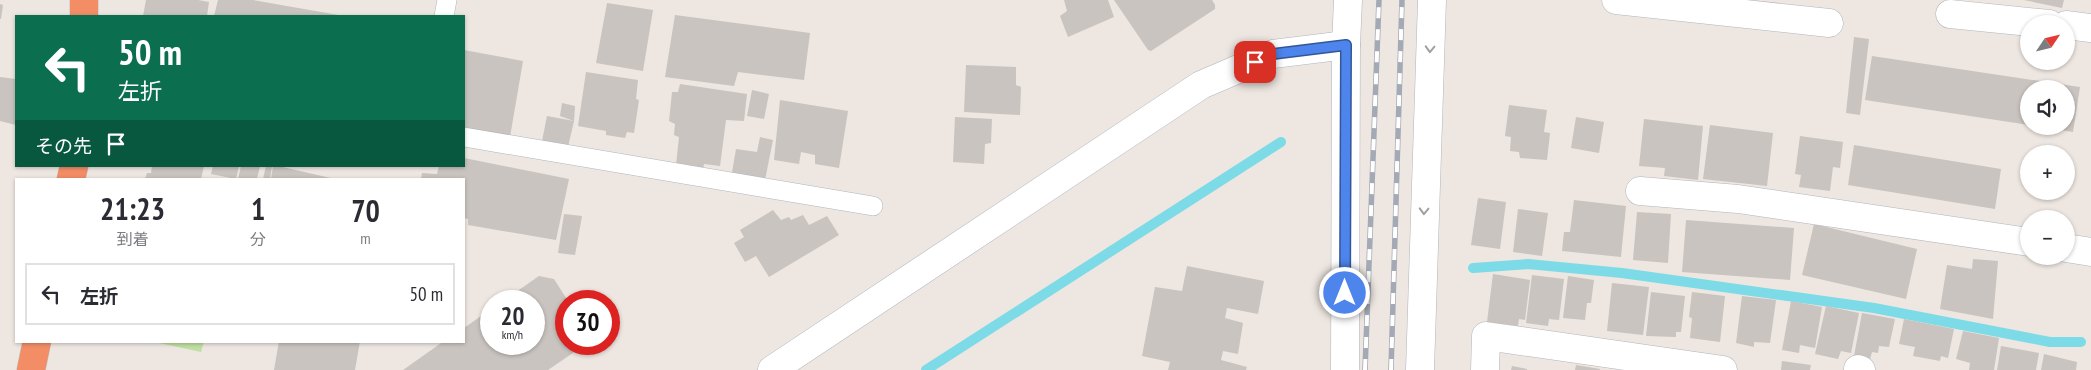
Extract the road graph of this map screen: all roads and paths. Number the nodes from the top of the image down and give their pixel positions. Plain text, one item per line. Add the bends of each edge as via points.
1 (84, 0) edge
2 (447, 0) edge
3 (1348, 0) edge
4 (1432, 0) edge
5 (1616, 0) edge
6 (1950, 14) dead end
7 (84, 15) edge
8 (444, 15) edge
9 (2020, 21) edge
10 (1829, 23) dead end
11 (2075, 27) edge
12 (2091, 28) edge
13 (1346, 45) junction
14 (465, 137) edge
15 (1640, 192) dead end
16 (873, 206) dead end
17 (2020, 241) edge
18 (2075, 249) edge
19 (2091, 252) edge
20 (37, 343) edge
21 (31, 370) edge
22 (772, 370) edge
23 (1345, 370) edge
24 (1420, 370) edge
25 (1485, 370) edge
26 (1723, 370) edge

1 - 7 highway
2 - 8 lane
3 - 13 street
4 -> 24 street
5 - 10 street
6 - 9 street
11 - 12 street
13 - 22 street via 1273,54 1201,85
13 - 23 street
14 - 16 lane
15 - 17 street via 1738,199
18 - 19 street
20 - 21 highway
25 - 26 street via 1486,336

